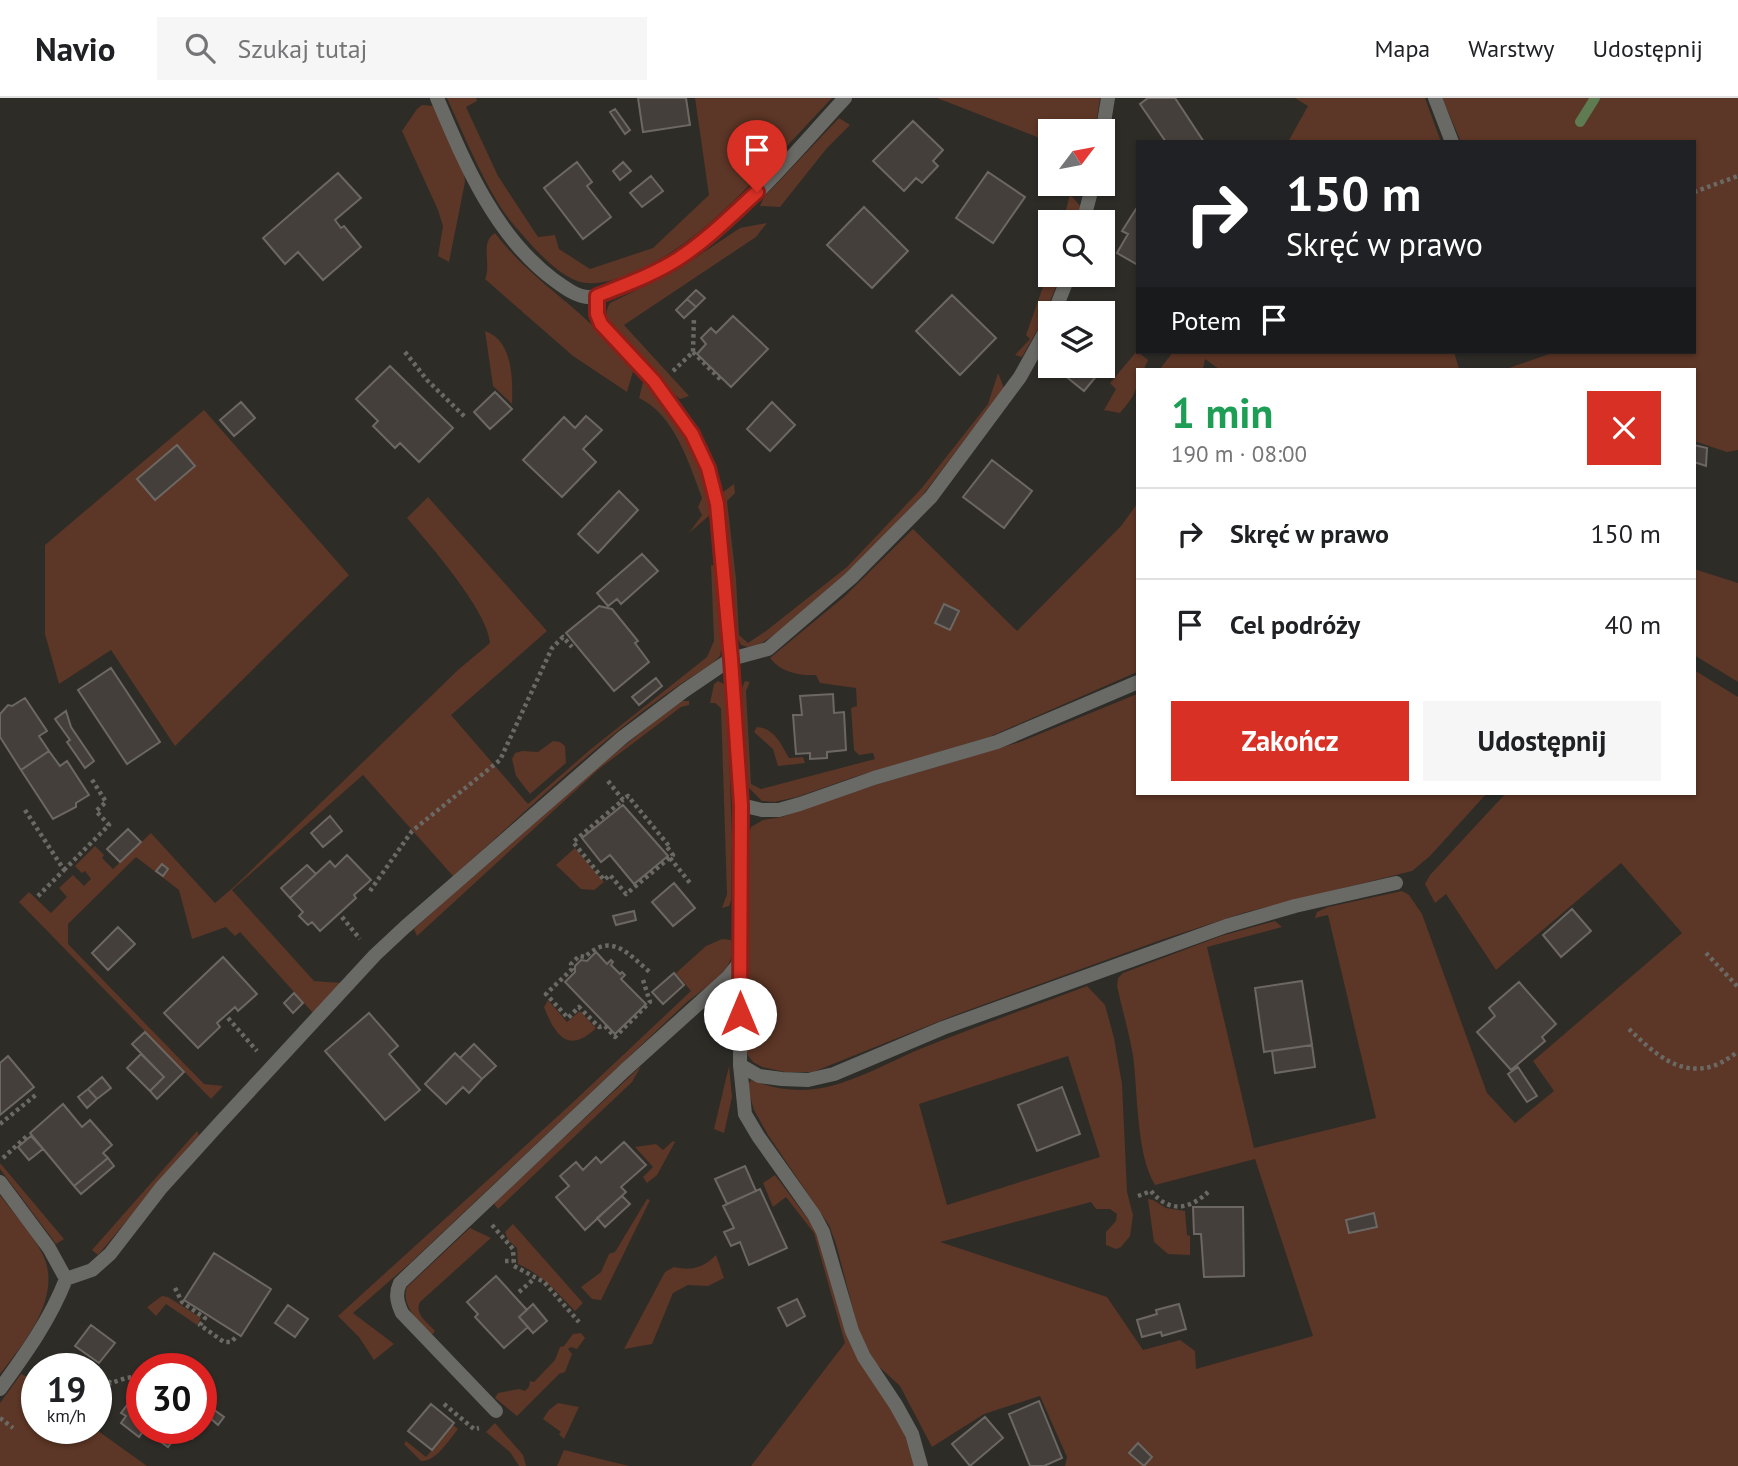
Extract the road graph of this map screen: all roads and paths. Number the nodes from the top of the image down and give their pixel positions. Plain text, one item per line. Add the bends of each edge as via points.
1 (437, 98) edge
2 (845, 98) edge
3 (1108, 98) edge
4 (1434, 98) edge
5 (1105, 119) edge
6 (1451, 140) edge
7 (1738, 176) edge
8 (1696, 191) edge
9 (597, 296) junction
10 (694, 317) dead end
11 (1038, 345) edge
12 (405, 352) dead end
13 (693, 352) junction
14 (669, 375) dead end
15 (721, 380) dead end
16 (465, 417) dead end
17 (572, 647) dead end
18 (731, 659) junction
19 (1136, 683) edge
20 (90, 778) dead end
21 (607, 780) dead end
22 (623, 800) junction
23 (741, 805) junction
24 (25, 810) dead end
25 (670, 858) junction
26 (64, 870) junction
27 (690, 883) dead end
28 (1396, 883) dead end
29 (370, 891) dead end
30 (37, 897) dead end
31 (342, 917) dead end
32 (359, 937) dead end
33 (1706, 953) dead end
34 (739, 963) junction
35 (652, 973) dead end
36 (643, 980) dead end
37 (1738, 987) edge
38 (228, 1018) dead end
39 (1629, 1029) dead end
40 (257, 1051) dead end
41 (1738, 1052) edge
42 (740, 1065) junction
43 (37, 1094) dead end
44 (0, 1124) edge
45 (28, 1135) dead end
46 (0, 1161) edge
47 (0, 1182) edge
48 (1208, 1192) dead end
49 (1138, 1196) dead end
50 (477, 1209) junction
51 (505, 1261) dead end
52 (513, 1261) junction
53 (535, 1278) junction
54 (66, 1279) junction
55 (175, 1287) dead end
56 (519, 1292) dead end
57 (579, 1322) dead end
58 (236, 1337) dead end
59 (0, 1389) edge
60 (496, 1411) dead end
61 (0, 1418) edge
62 (13, 1428) dead end
63 (921, 1466) edge

1 - 9 street via 496,218 542,271 569,291
2 - 9 street via 757,192 701,243 654,273
3 - 5 street
4 - 6 street
7 - 8 path
9 - 18 street via 601,324 673,405 708,468 717,504
10 - 13 path
11 - 18 street via 1020,377 931,497 851,578 768,649
12 - 16 path via 426,380
13 - 14 path
13 - 15 path
17 - 29 path via 563,637 552,648 500,760 409,834
18 - 23 street
18 - 54 street via 623,737 405,926 201,1143 110,1254 92,1270
19 - 23 street via 997,742 800,804 779,810
20 - 26 path via 106,802 96,811 109,824
21 - 22 path
22 - 25 path via 628,796 669,846
22 - 25 path via 573,842 604,880 610,875 626,894
23 - 34 street
24 - 26 path
25 - 27 path
26 - 30 path
28 - 42 street via 1226,926 956,1023 834,1074 782,1079 759,1076
31 - 32 path
33 - 37 path
34 - 42 street
34 - 50 street
35 - 36 path via 619,947 600,947 579,956 545,994 568,1018 579,1007 615,1037 650,1002
38 - 40 path
39 - 41 path via 1674,1064 1694,1069 1714,1066
42 - 63 street via 745,1114 823,1232 852,1331 912,1434
43 - 44 path
45 - 46 path
47 - 54 street
48 - 49 path via 1186,1206 1166,1204 1151,1191
50 - 52 path via 513,1249
50 - 60 street via 400,1283 397,1302 408,1321
51 - 52 path
52 - 53 path
53 - 56 path
53 - 57 path via 544,1282
54 - 59 street via 56,1305
55 - 58 path via 182,1303 205,1318 200,1325 224,1342
61 - 62 path

